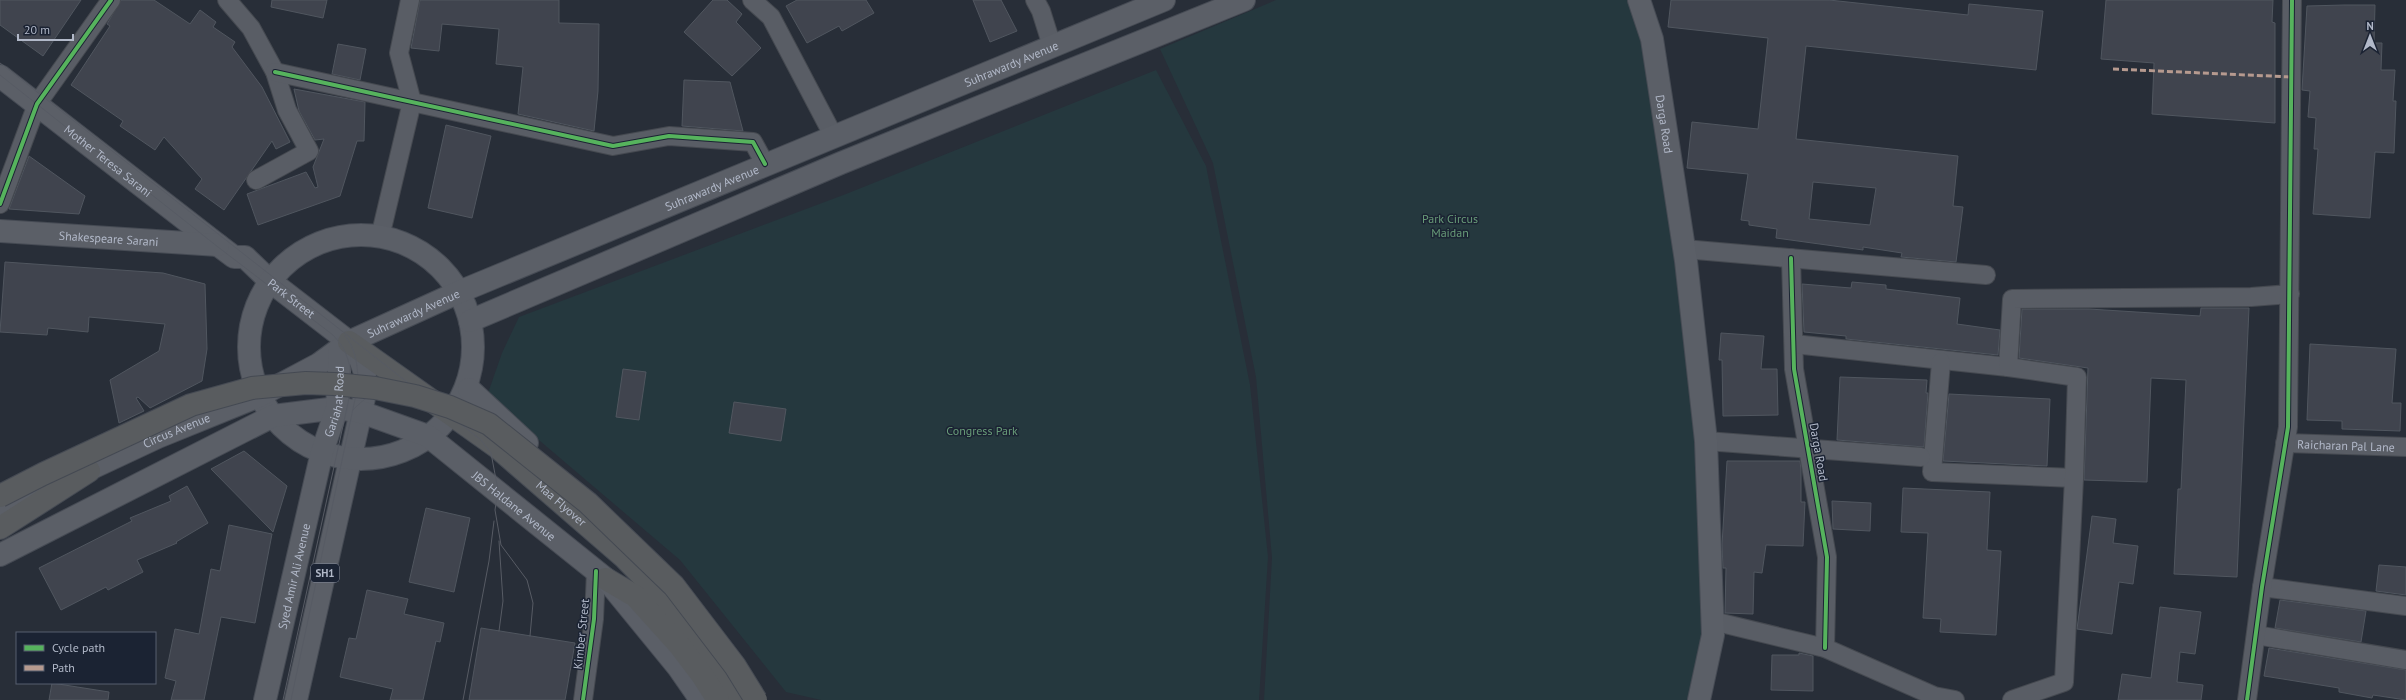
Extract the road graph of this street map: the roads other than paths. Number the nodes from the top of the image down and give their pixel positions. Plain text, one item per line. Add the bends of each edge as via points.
1 (111, 0) edge
2 (227, 0) edge
3 (410, 0) edge
4 (752, 0) edge
5 (1035, 0) edge
6 (1164, 0) edge
7 (1244, 0) edge
8 (1639, 0) edge
9 (2292, 0) edge
10 (1052, 46) junction
11 (275, 72) junction
12 (0, 76) edge
13 (412, 102) junction
14 (37, 104) junction
15 (834, 137) junction
16 (765, 164) junction
17 (256, 180) dead end
18 (0, 204) edge
19 (0, 231) edge
20 (380, 237) junction
21 (1684, 249) junction
22 (226, 251) junction
23 (1791, 258) junction
24 (1986, 275) dead end
25 (268, 285) junction
26 (459, 292) junction
27 (2290, 294) junction
28 (470, 321) junction
29 (1794, 344) junction
30 (345, 346) junction
31 (1941, 362) junction
32 (2008, 367) junction
33 (469, 389) junction
34 (259, 396) junction
35 (337, 408) junction
36 (361, 412) junction
37 (451, 413) junction
38 (272, 416) junction
39 (428, 436) junction
40 (1706, 441) junction
41 (2285, 443) junction
42 (2406, 447) edge
43 (1808, 448) junction
44 (322, 452) junction
45 (1921, 457) dead end
46 (351, 458) junction
47 (89, 471) junction
48 (2074, 478) junction
49 (0, 496) edge
50 (0, 511) edge
51 (0, 528) edge
52 (0, 554) edge
53 (601, 575) junction
54 (2262, 587) junction
55 (2406, 606) edge
56 (1713, 621) junction
57 (2256, 635) junction
58 (1826, 648) junction
59 (2406, 660) edge
60 (264, 700) edge
61 (296, 700) edge
62 (583, 700) edge
63 (700, 700) edge
64 (718, 700) edge
65 (739, 700) edge
66 (756, 700) edge
67 (766, 700) edge
68 (1699, 700) edge
69 (1954, 700) edge
70 (2012, 700) edge
71 (2247, 700) edge

1 - 14 street
2 - 11 street via 251,28
3 - 13 street via 399,52
4 - 15 street via 771,17
5 - 10 street
6 - 10 main road, Suhrawardy Avenue
7 - 28 main road via 849,160
8 - 21 main road, Darga Road via 1652,39
9 - 27 street
10 - 15 main road, Suhrawardy Avenue
11 - 13 street
11 - 17 street via 287,110 309,151
12 - 14 main road, Mother Teresa Sarani
13 - 16 street via 612,146 669,136 753,142
13 - 20 street
14 - 18 street
14 - 22 main road, Mother Teresa Sarani
15 - 16 main road, Suhrawardy Avenue
16 - 26 main road, Suhrawardy Avenue
19 - 22 main road, Shakespeare Sarani
20 - 25 main road via 349,236 319,243 292,258
20 - 26 main road via 412,247 438,266
21 - 23 street
21 - 40 main road, Darga Road
22 - 25 main road, Park Street via 244,257
23 - 24 street
23 - 29 street, Darga Road
25 - 30 main road, Park Street
25 - 34 main road via 256,306 249,334 249,362
26 - 28 main road
26 - 30 main road, Suhrawardy Avenue
27 - 32 street via 2251,297 2012,299
27 - 41 street via 2288,427
28 - 33 main road via 473,353
29 - 31 street
29 - 43 street, Darga Road via 1794,369
30 - 34 main road, Circus Avenue via 319,364
30 - 35 main road, Gariahat Road
30 - 36 main road, Gariahat Road via 365,373
30 - 37 highway, Maa Flyover
31 - 32 street
31 - 48 street via 1932,472
32 - 48 street via 2077,377
33 - 37 main road
33 - 67 main road, Maa Flyover via 643,552 684,587
34 - 38 main road
34 - 47 main road, Circus Avenue via 158,437
35 - 36 main road, JBS Haldane Avenue
35 - 38 main road, JBS Haldane Avenue
35 - 44 main road, Gariahat Road
36 - 39 main road, JBS Haldane Avenue
36 - 46 main road, Gariahat Road
37 - 39 main road via 448,420
37 - 65 highway, Maa Flyover via 497,447 625,558 703,642
38 - 44 main road via 295,437
38 - 52 main road
39 - 46 main road via 396,453 374,458
39 - 53 main road, JBS Haldane Avenue
40 - 43 street, Darga Road
40 - 56 main road, Darga Road
41 - 42 street, Raicharan Pal Lane
41 - 54 street
43 - 45 street
43 - 58 street, Darga Road via 1827,557
44 - 46 main road
44 - 60 main road, Syed Amir Ali Avenue / SH1
46 - 61 main road, SH1
47 - 50 main road, Circus Avenue
47 - 51 highway
48 - 70 street via 2064,682
49 - 66 highway, bridge via 191,405 252,388 306,383 334,384 376,388 415,396 450,407 489,424 588,503 674,586 735,666
53 - 62 street, Kimber Street
53 - 63 main road, JBS Haldane Avenue via 678,667
53 - 64 highway via 635,596 680,646
54 - 55 street
54 - 57 street
56 - 58 street
56 - 68 main road, Darga Road via 1713,635
57 - 59 street
57 - 71 street
58 - 69 street via 1934,696

